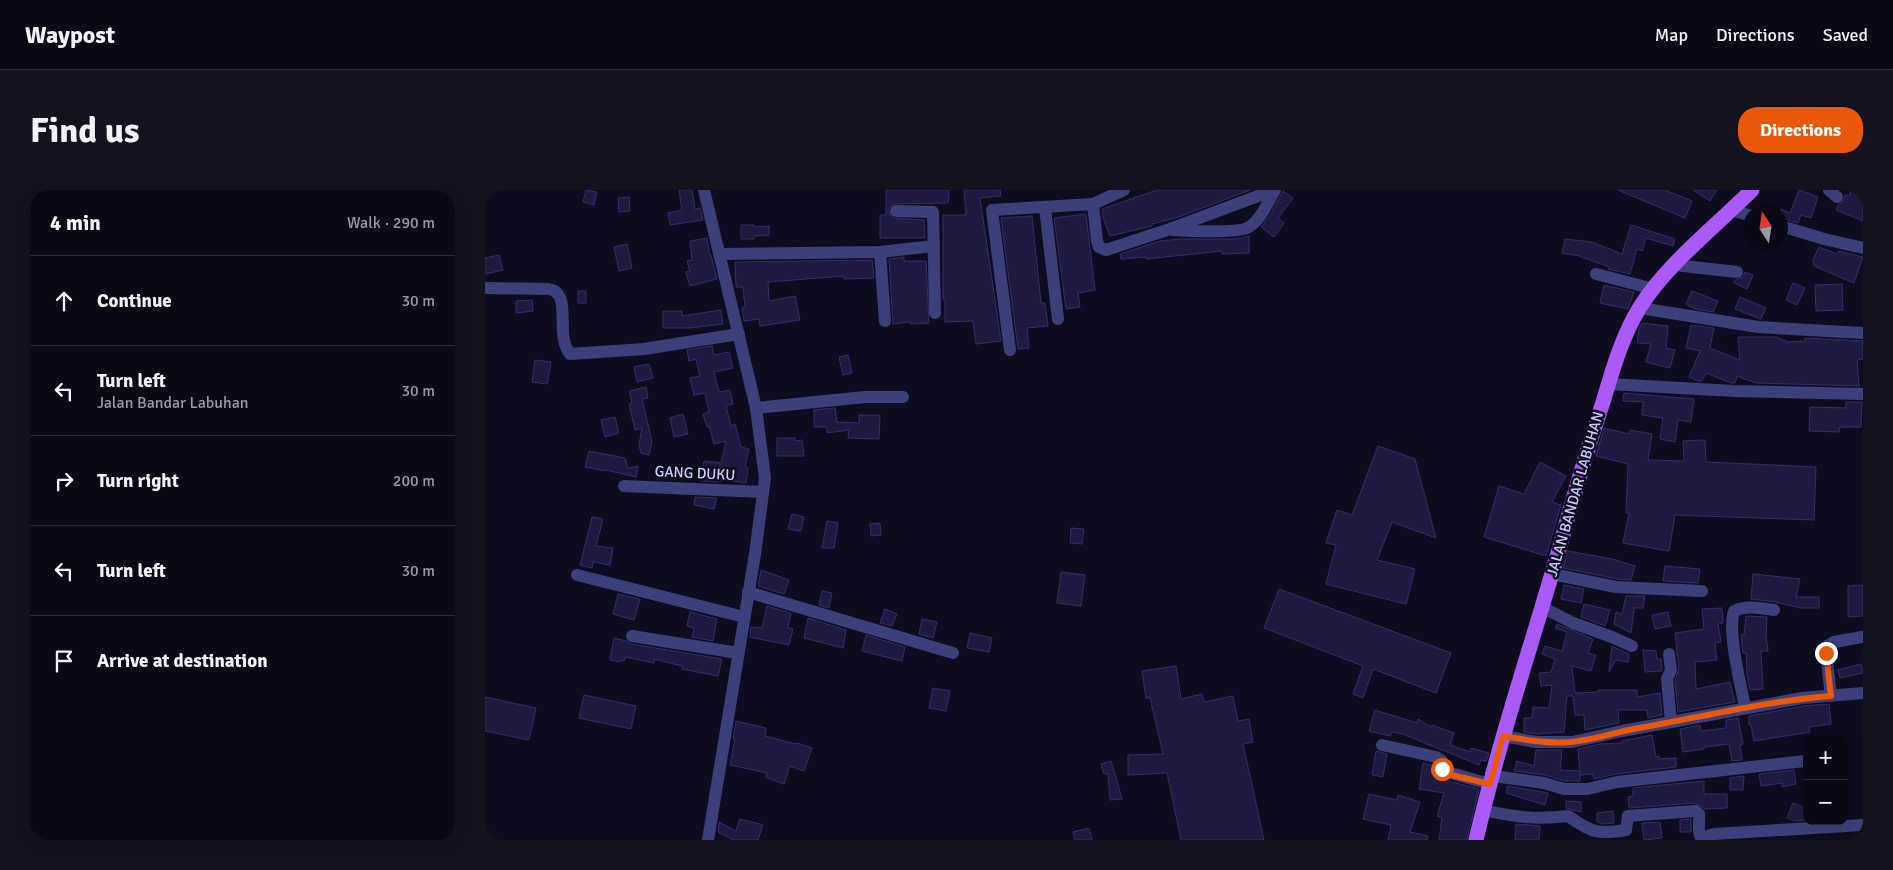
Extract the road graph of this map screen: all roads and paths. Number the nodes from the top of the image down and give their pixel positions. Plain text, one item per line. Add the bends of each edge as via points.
1 (704, 190) edge
2 (1124, 190) edge
3 (1275, 190) edge
4 (1752, 190) edge
5 (1093, 204) junction
6 (1045, 208) junction
7 (1732, 210) junction
8 (896, 212) dead end
9 (1743, 213) edge
10 (1788, 228) edge
11 (1167, 230) junction
12 (933, 246) junction
13 (1863, 248) edge
14 (879, 252) junction
15 (719, 254) junction
16 (1675, 265) junction
17 (1737, 272) dead end
18 (1596, 274) dead end
19 (485, 288) edge
20 (1654, 289) junction
21 (1639, 308) junction
22 (935, 313) dead end
23 (1058, 319) dead end
24 (885, 321) dead end
25 (1863, 333) edge
26 (739, 334) junction
27 (1010, 350) dead end
28 (1609, 384) junction
29 (1863, 394) edge
30 (903, 397) dead end
31 (756, 408) junction
32 (624, 486) dead end
33 (763, 492) junction
34 (1552, 574) junction
35 (577, 575) dead end
36 (1702, 591) dead end
37 (748, 592) junction
38 (1542, 607) junction
39 (1774, 610) dead end
40 (744, 617) junction
41 (632, 636) dead end
42 (1862, 637) dead end
43 (1631, 646) dead end
44 (738, 653) junction
45 (953, 653) dead end
46 (1669, 654) dead end
47 (1863, 693) edge
48 (1831, 696) junction
49 (1745, 708) junction
50 (1671, 722) junction
51 (1503, 736) junction
52 (1382, 744) dead end
53 (1803, 761) edge
54 (1492, 780) junction
55 (1483, 810) junction
56 (1863, 825) edge
57 (707, 840) edge
58 (1476, 840) edge

1 - 15 street
2 - 5 street
3 - 11 street
3 - 11 street via 1253,224 1243,230
4 - 7 main road, JALAN BANDAR LABUHAN
5 - 6 street
5 - 11 street via 1097,241 1102,249 1118,247
6 - 23 street
6 - 27 street via 992,210
7 - 9 street
7 - 16 main road, JALAN BANDAR LABUHAN
8 - 12 street via 933,212
10 - 13 street
12 - 14 street
12 - 22 street
14 - 15 street
14 - 24 street
15 - 26 street
16 - 17 street
16 - 20 main road, JALAN BANDAR LABUHAN
18 - 20 street
19 - 26 street via 549,289 556,292 561,300 564,345 570,354 643,349
20 - 21 main road, JALAN BANDAR LABUHAN
21 - 25 street via 1758,327
21 - 28 main road, JALAN BANDAR LABUHAN via 1621,344
26 - 31 street
28 - 29 street
28 - 34 main road, JALAN BANDAR LABUHAN
30 - 31 street via 865,397
31 - 33 street via 764,462
32 - 33 street, GANG DUKU
33 - 37 street
34 - 36 street via 1617,587
34 - 38 main road, JALAN BANDAR LABUHAN
35 - 40 street
37 - 40 street
37 - 45 street
38 - 43 street
38 - 51 main road, JALAN BANDAR LABUHAN
39 - 49 street via 1752,607 1734,611 1735,651
40 - 44 street
41 - 44 street
42 - 48 street via 1827,646
44 - 57 street
46 - 50 street via 1671,670 1667,679
47 - 48 street
48 - 49 street
49 - 50 street
50 - 51 street via 1572,742 1536,742
51 - 54 main road, JALAN BANDAR LABUHAN
52 - 54 street via 1435,757 1442,761 1443,772
53 - 54 street via 1617,782 1587,789
54 - 55 main road, JALAN BANDAR LABUHAN
55 - 56 street via 1520,818 1568,816 1590,831 1605,832 1625,830 1628,816 1695,811 1699,814 1701,838 1715,834
55 - 58 main road, JALAN BANDAR LABUHAN

